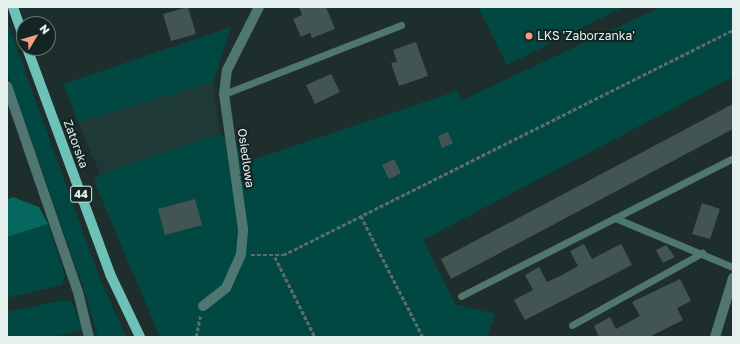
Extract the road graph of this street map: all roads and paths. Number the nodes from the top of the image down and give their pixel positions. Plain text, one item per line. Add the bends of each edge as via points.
1 (259, 7) edge
2 (401, 25) dead end
3 (733, 30) edge
4 (30, 56) edge
5 (7, 86) edge
6 (224, 94) junction
7 (733, 158) edge
8 (361, 216) junction
9 (615, 218) junction
10 (241, 254) junction
11 (702, 254) junction
12 (274, 257) junction
13 (733, 267) edge
14 (733, 278) edge
15 (461, 296) dead end
16 (203, 306) joint
17 (572, 325) dead end
18 (90, 337) edge
19 (140, 337) edge
20 (196, 337) edge
21 (316, 337) edge
22 (423, 337) edge
23 (714, 337) edge

1 - 6 street, Osiedlowa via 227,70
2 - 6 lane
3 - 8 path
4 - 19 main road, Zatorska / 44 via 110,274
5 - 18 street via 78,292
6 - 10 street, Osiedlowa via 243,229
7 - 9 lane
8 - 12 path
8 - 22 path
9 - 11 lane
9 - 15 lane
10 - 12 path
10 - 16 street, Osiedlowa via 226,288
11 - 13 lane
11 - 17 lane
12 - 21 path
14 - 23 street
16 - 20 path

